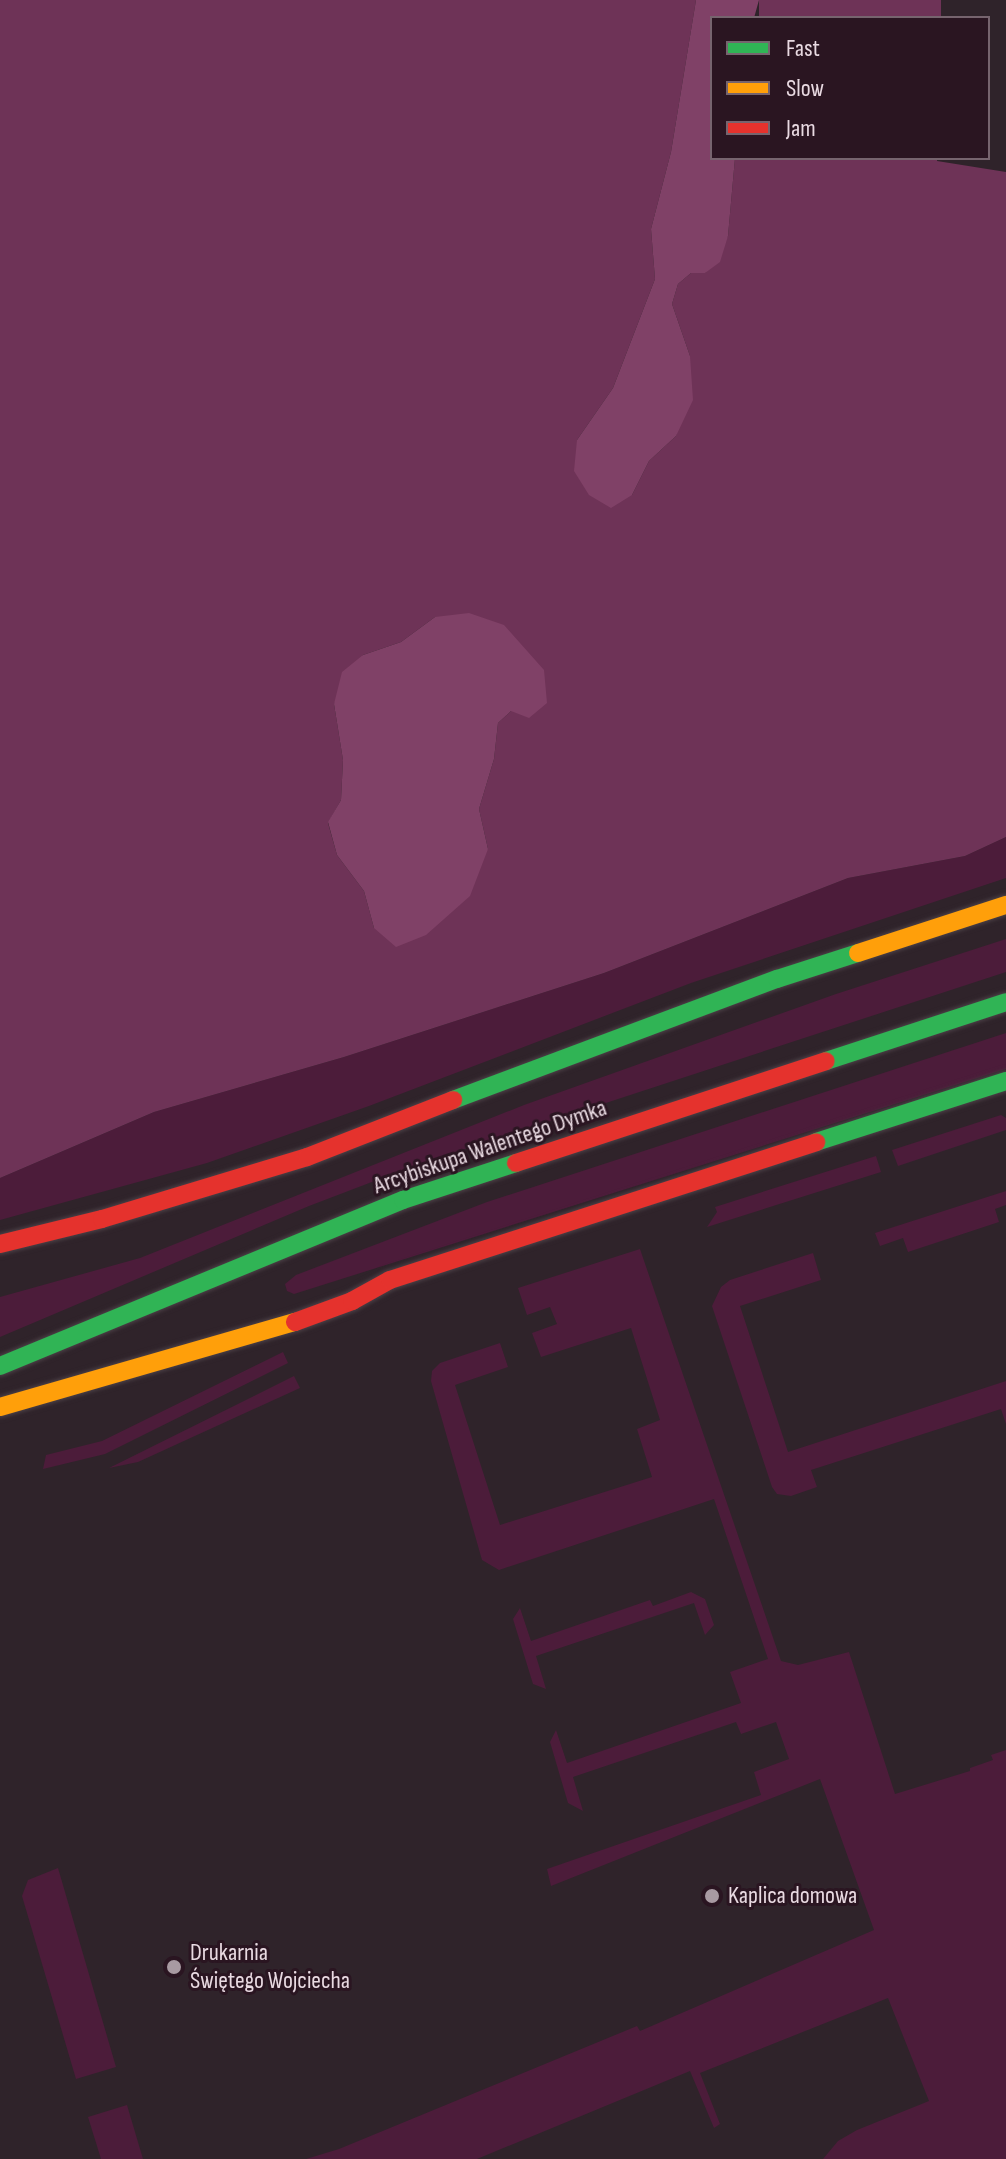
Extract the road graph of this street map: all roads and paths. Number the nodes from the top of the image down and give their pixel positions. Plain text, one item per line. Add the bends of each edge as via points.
1 (1006, 905) edge
2 (1006, 1002) edge
3 (1006, 1081) edge
4 (0, 1244) edge
5 (0, 1366) edge
6 (0, 1407) edge

1 - 4 street via 777,979 307,1157
2 - 5 street, Arcybiskupa Walentego Dymka via 403,1200
3 - 6 street via 390,1280 301,1320

